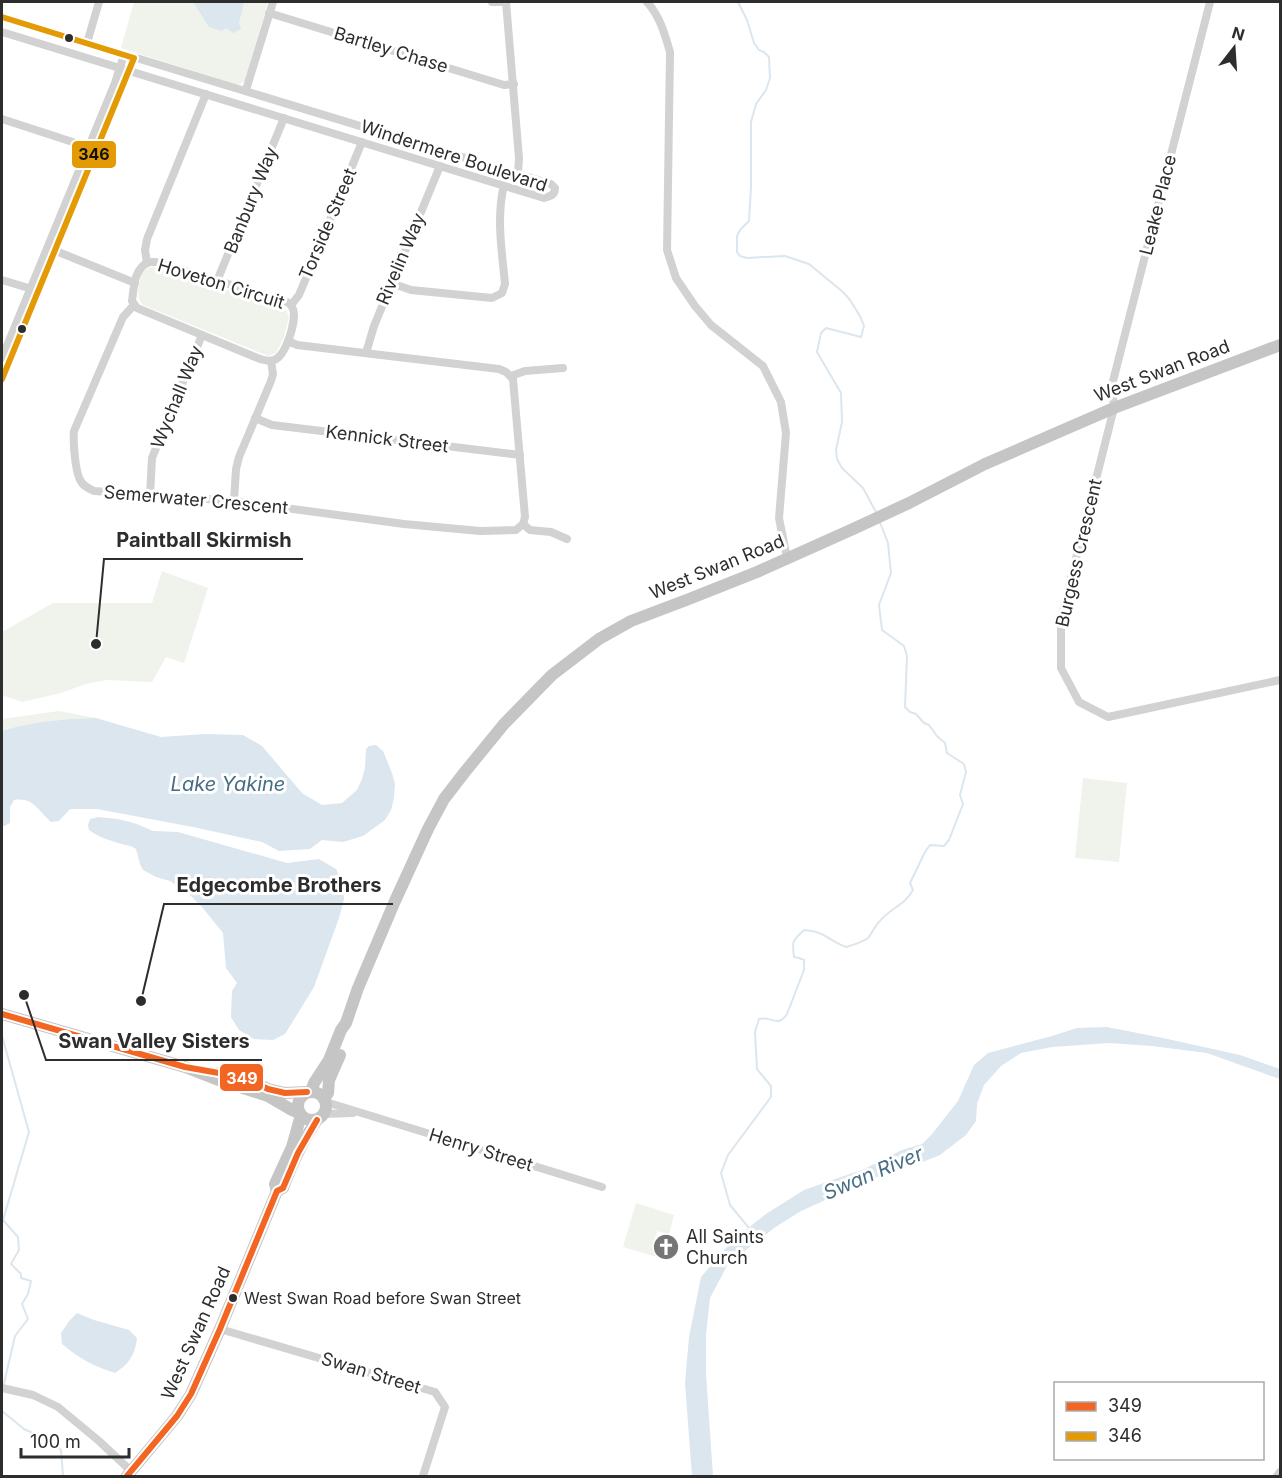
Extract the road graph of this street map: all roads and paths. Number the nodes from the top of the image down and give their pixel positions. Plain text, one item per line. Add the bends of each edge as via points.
1 (99, 2) edge
2 (273, 2) edge
3 (492, 2) edge
4 (506, 2) edge
5 (647, 2) edge
6 (1210, 2) edge
7 (270, 13) junction
8 (2, 17) edge
9 (2, 32) edge
10 (87, 43) junction
11 (124, 55) junction
12 (134, 58) junction
13 (120, 68) junction
14 (129, 71) junction
15 (514, 84) junction
16 (246, 90) junction
17 (206, 94) junction
18 (2, 118) edge
19 (284, 118) junction
20 (362, 142) junction
21 (92, 148) junction
22 (440, 166) junction
23 (518, 173) junction
24 (504, 185) junction
25 (51, 249) junction
26 (147, 263) junction
27 (2, 280) edge
28 (217, 281) junction
29 (135, 283) junction
30 (391, 283) junction
31 (34, 290) junction
32 (134, 305) junction
33 (291, 305) junction
34 (202, 335) junction
35 (288, 341) junction
36 (1281, 345) edge
37 (366, 353) junction
38 (2, 358) edge
39 (271, 361) junction
40 (4, 365) edge
41 (562, 368) dead end
42 (512, 376) junction
43 (2, 379) edge
44 (1114, 408) junction
45 (255, 418) junction
46 (520, 455) junction
47 (150, 495) junction
48 (234, 501) junction
49 (523, 525) junction
50 (567, 539) dead end
51 (788, 557) junction
52 (1281, 680) edge
53 (2, 1014) edge
54 (346, 1023) junction
55 (185, 1067) junction
56 (309, 1092) junction
57 (323, 1109) junction
58 (361, 1113) junction
59 (300, 1114) junction
60 (602, 1187) dead end
61 (277, 1191) junction
62 (220, 1329) junction
63 (2, 1388) edge
64 (1281, 1472) edge
65 (129, 1474) edge
66 (423, 1476) edge
67 (1277, 1476) edge

1 - 10 street
2 - 7 street
3 - 4 street
4 - 15 street
5 - 51 street via 664,31 670,52 667,250 675,278 695,306 711,325 763,366 781,402 786,433 779,518
6 - 44 street, Leake Place via 1112,385
7 - 15 street, Bartley Chase via 504,85
7 - 16 street
8 - 10 street, Windermere Boulevard
9 - 13 street, Windermere Boulevard
10 - 11 street, Windermere Boulevard
11 - 12 street, Windermere Boulevard
11 - 13 street
12 - 14 street
12 - 16 street, Windermere Boulevard
13 - 14 street, Windermere Boulevard
13 - 21 street
14 - 17 street, Windermere Boulevard
14 - 21 street
15 - 23 street
16 - 23 street, Windermere Boulevard
17 - 19 street, Windermere Boulevard
17 - 26 street via 147,239
18 - 21 street
19 - 20 street, Windermere Boulevard
19 - 28 street, Banbury Way
20 - 22 street, Windermere Boulevard
20 - 33 street, Torside Street
21 - 25 street
22 - 24 street, Windermere Boulevard
22 - 30 street, Rivelin Way
23 - 24 street, Windermere Boulevard via 551,184 555,192 544,198
24 - 30 street via 499,220 505,284 502,293 492,298 411,290
25 - 29 street
25 - 31 street
26 - 28 street, Hoveton Circuit via 156,262
26 - 29 street, Hoveton Circuit via 139,269
27 - 31 street
28 - 33 street, Hoveton Circuit
29 - 32 street, Hoveton Circuit
30 - 37 street, Rivelin Way
31 - 38 street
31 - 40 street
32 - 34 street
32 - 47 street, Semerwater Crescent via 123,317 74,432 73,444 83,486 94,491
33 - 35 street, Hoveton Circuit via 294,311
34 - 39 street
34 - 47 street, Wychall Way via 152,458
35 - 37 street
35 - 39 street, Hoveton Circuit via 280,356
36 - 44 main road, West Swan Road
37 - 42 street via 499,369
39 - 45 street via 273,374
40 - 43 street
41 - 42 street
42 - 46 street
44 - 51 main road, West Swan Road
44 - 52 street, Burgess Crescent via 1061,618 1061,668 1078,702 1108,717
45 - 46 street, Kennick Street via 272,425
45 - 48 street via 239,457
46 - 49 street
47 - 48 street, Semerwater Crescent
48 - 49 street, Semerwater Crescent via 480,531 516,530
49 - 50 street
51 - 54 main road, West Swan Road via 631,621 599,639 552,675 504,724 450,791 428,829
53 - 55 main road
54 - 56 main road, West Swan Road
54 - 57 main road, West Swan Road via 348,1033 329,1080
55 - 56 main road via 236,1076 285,1093
55 - 59 main road via 268,1096
56 - 57 main road via 319,1093
56 - 59 main road via 300,1098
57 - 58 street, Henry Street
57 - 58 street, Henry Street
57 - 59 main road via 308,1120
57 - 61 main road, West Swan Road via 291,1164 283,1188
58 - 60 street, Henry Street
59 - 61 main road, West Swan Road via 292,1148 274,1184
61 - 62 main road, West Swan Road
62 - 65 main road, West Swan Road via 191,1394
62 - 66 street, Swan Street via 435,1392 445,1407
63 - 65 street via 33,1395 58,1407 99,1441
64 - 67 street

